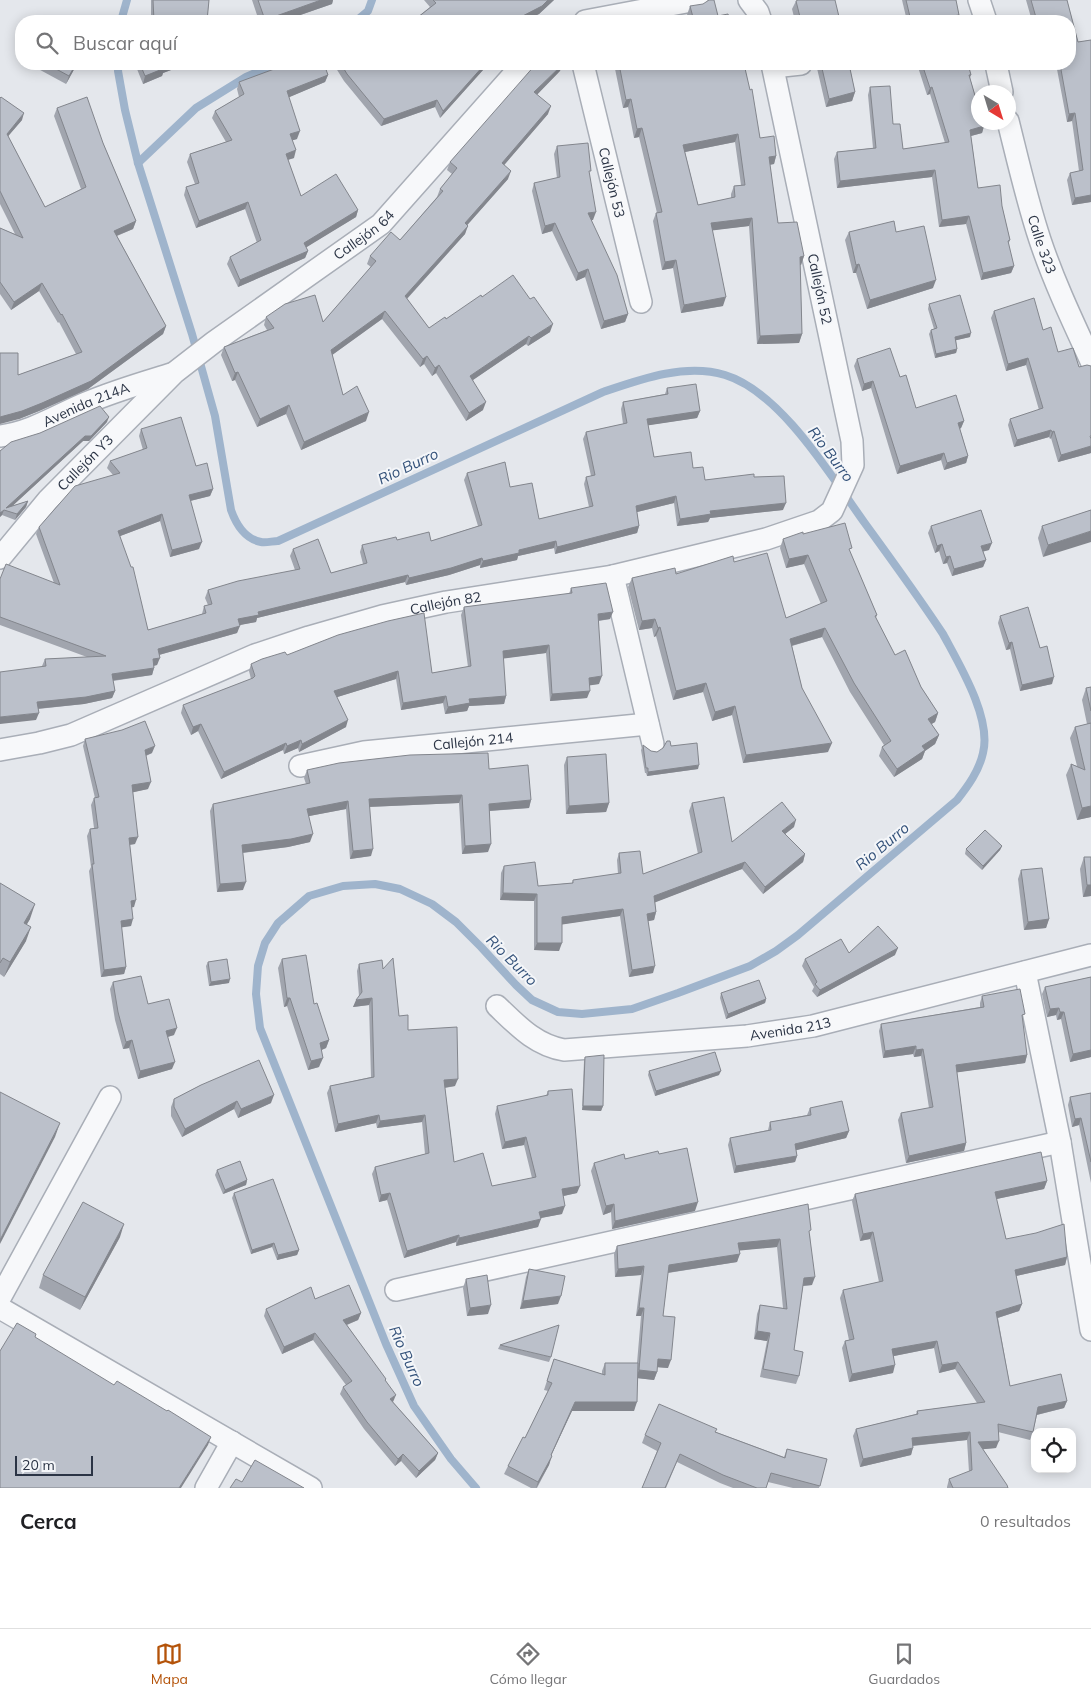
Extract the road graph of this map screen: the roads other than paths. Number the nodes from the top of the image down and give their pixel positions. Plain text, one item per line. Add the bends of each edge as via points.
1 (696, 0) edge
2 (749, 0) edge
3 (979, 0) edge
4 (617, 15) edge
5 (759, 15) edge
6 (984, 15) edge
7 (518, 70) edge
8 (584, 70) edge
9 (774, 70) edge
10 (997, 70) edge
11 (1000, 85) edge
12 (1010, 130) edge
13 (641, 302) dead end
14 (1091, 361) edge
15 (174, 373) junction
16 (0, 436) edge
17 (832, 511) joint
18 (0, 558) edge
19 (613, 576) junction
20 (648, 724) junction
21 (653, 744) dead end
22 (0, 750) edge
23 (300, 766) dead end
24 (1091, 954) edge
25 (1025, 972) junction
26 (497, 1006) dead end
27 (110, 1097) dead end
28 (1060, 1142) junction
29 (396, 1290) dead end
30 (0, 1298) edge
31 (0, 1308) edge
32 (1091, 1330) edge
33 (232, 1442) junction
34 (206, 1488) edge
35 (311, 1488) edge

1 - 4 street
2 - 5 street
3 - 6 street
7 - 15 street, Callejón 64 via 381,224
8 - 13 street, Callejón 53
9 - 17 street, Callejón 52 via 852,441 854,465
10 - 11 street
12 - 14 street, Calle 323 via 1040,242
15 - 16 street, Avenida 214A via 102,396 32,428
15 - 18 street, Callejón Y3 via 48,500
17 - 19 street, Callejón 82 via 819,521 766,539
19 - 20 street
19 - 22 street, Callejón 82 via 446,602 309,636 255,655 71,735
20 - 21 street
20 - 23 street, Callejón 214 via 364,752
24 - 25 street, Avenida 213
25 - 26 street, Avenida 213 via 813,1026 747,1036 564,1050 532,1038
25 - 28 street
27 - 30 street
28 - 29 street
28 - 32 street
31 - 33 street
33 - 34 street
33 - 35 street

